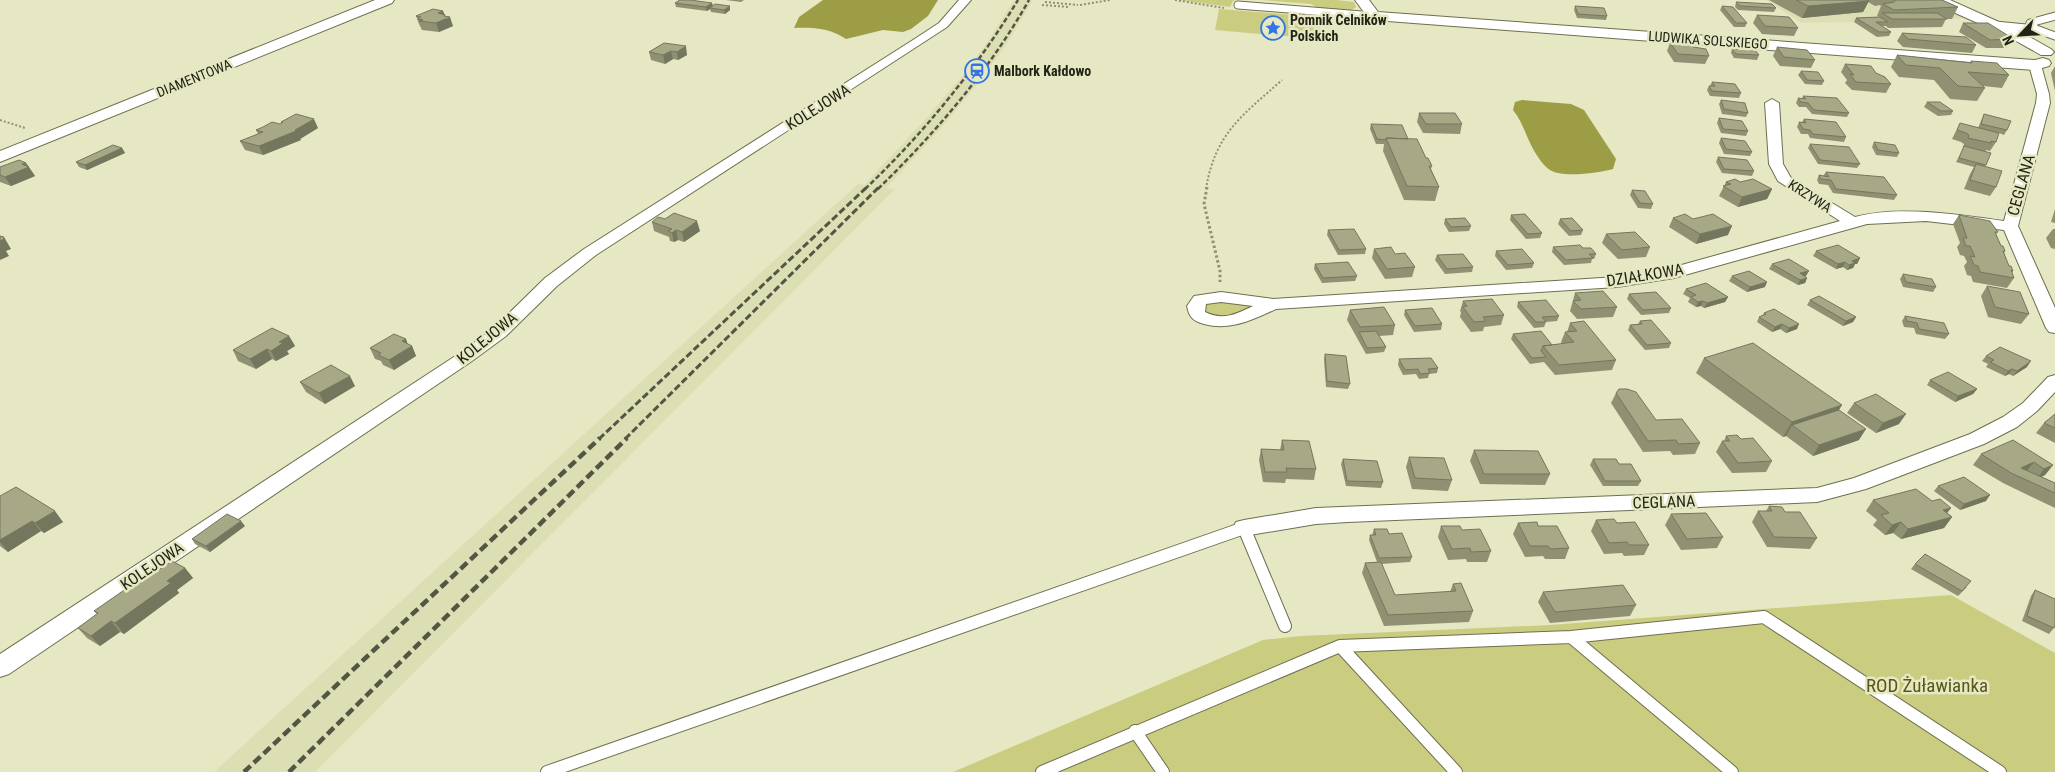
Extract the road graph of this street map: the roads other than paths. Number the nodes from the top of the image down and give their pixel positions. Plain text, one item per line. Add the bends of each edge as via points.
1 (387, 0) edge
2 (966, 0) edge
3 (1362, 0) edge
4 (1938, 0) edge
5 (1238, 5) dead end
6 (1374, 16) junction
7 (2055, 16) edge
8 (1992, 24) junction
9 (2036, 29) junction
10 (2055, 36) edge
11 (2047, 60) edge
12 (1772, 103) dead end
13 (0, 157) edge
14 (1852, 222) junction
15 (2010, 226) junction
16 (1273, 304) junction
17 (2055, 328) edge
18 (2051, 391) edge
19 (1244, 528) junction
20 (1285, 626) dead end
21 (1571, 637) junction
22 (1340, 646) junction
23 (0, 667) edge
24 (1135, 731) junction
25 (547, 772) edge
26 (1042, 772) edge
27 (1163, 772) edge
28 (1456, 772) edge
29 (1732, 772) edge
30 (2000, 772) edge

1 - 13 street, DIAMENTOWA
2 - 23 street, KOLEJOWA via 943,25 917,43 590,252 550,282 500,332 466,357
3 - 6 street
4 - 8 street
5 - 6 lane
6 - 11 street, LUDWIKA SOLSKIEGO
7 - 9 lane via 2030,23
8 - 9 lane
8 - 11 street
9 - 10 lane
11 - 15 street, CEGLANA via 2043,103
12 - 14 street, KRZYWA via 1776,164 1785,181
14 - 15 street, DZIAŁKOWA via 1894,216 1926,216
14 - 16 street, DZIAŁKOWA via 1668,274 1617,282
15 - 17 street, CEGLANA
16 - 16 street, DZIAŁKOWA via 1221,297 1200,300 1196,306 1197,315 1208,322 1233,322
18 - 19 street, CEGLANA via 2010,422 1976,439 1859,484 1817,495 1348,514
19 - 20 lane
19 - 25 lane
21 - 22 lane
21 - 29 lane
21 - 30 lane via 1764,617
22 - 24 lane
22 - 28 lane
24 - 26 lane
24 - 27 lane

